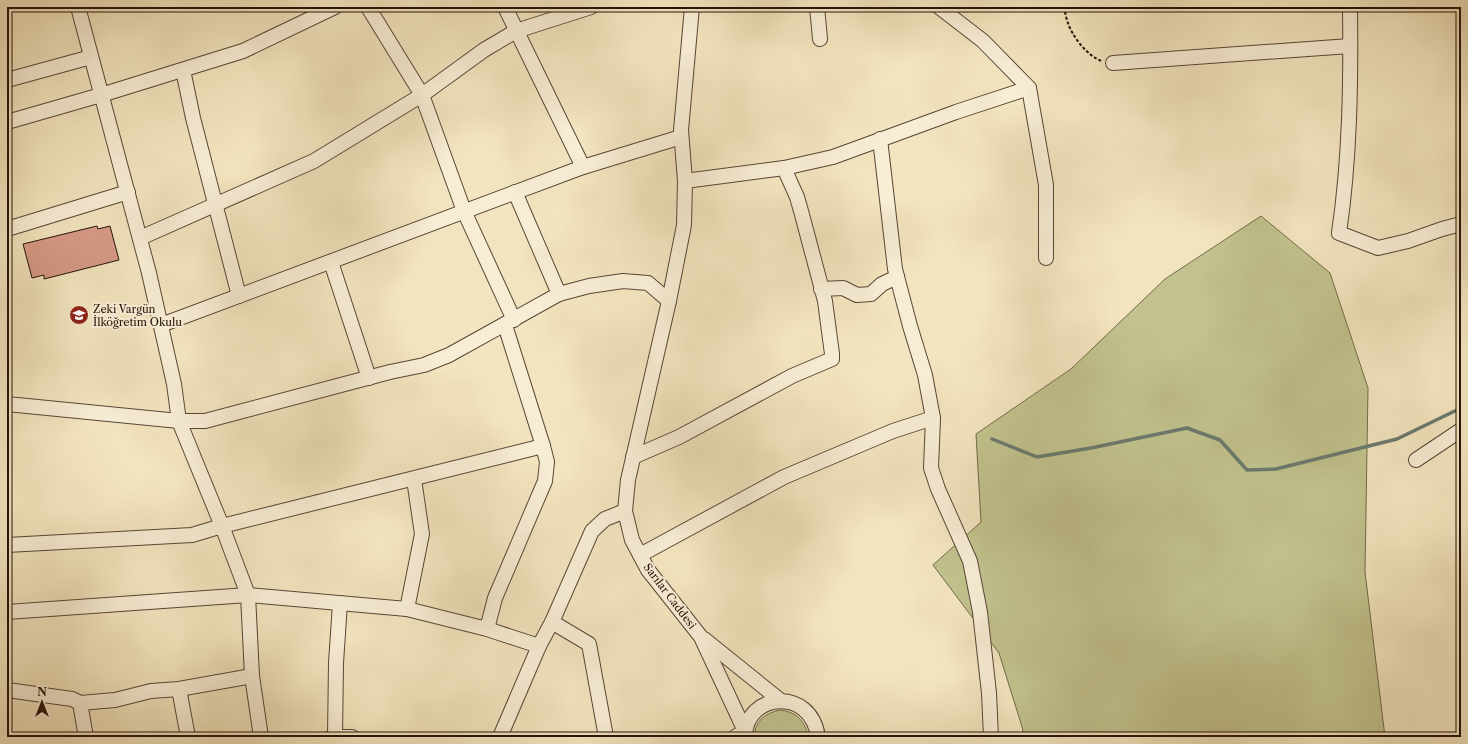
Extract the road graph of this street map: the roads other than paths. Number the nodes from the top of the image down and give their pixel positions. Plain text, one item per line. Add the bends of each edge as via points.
1 (78, 7) edge
2 (335, 7) edge
3 (368, 7) edge
4 (505, 7) edge
5 (591, 7) edge
6 (692, 7) edge
7 (817, 7) edge
8 (939, 7) edge
9 (1350, 7) edge
10 (516, 31) junction
11 (820, 39) dead end
12 (1350, 46) junction
13 (92, 57) junction
14 (1113, 63) road end
15 (183, 70) junction
16 (7, 80) edge
17 (1029, 88) junction
18 (422, 94) junction
19 (101, 95) junction
20 (7, 122) edge
21 (681, 137) junction
22 (880, 139) junction
23 (583, 167) junction
24 (784, 168) junction
25 (685, 182) junction
26 (128, 192) junction
27 (515, 192) junction
28 (216, 205) junction
29 (464, 211) junction
30 (1461, 224) edge
31 (7, 229) edge
32 (140, 238) junction
33 (1046, 258) dead end
34 (331, 262) junction
35 (897, 277) junction
36 (821, 289) junction
37 (559, 294) junction
38 (239, 296) junction
39 (669, 301) junction
40 (510, 322) junction
41 (161, 325) junction
42 (370, 378) junction
43 (7, 404) edge
44 (933, 418) junction
45 (179, 421) junction
46 (1461, 430) edge
47 (543, 446) junction
48 (633, 456) junction
49 (1416, 460) dead end
50 (414, 478) junction
51 (625, 511) junction
52 (222, 526) junction
53 (7, 545) edge
54 (640, 555) junction
55 (248, 595) junction
56 (340, 603) junction
57 (407, 609) junction
58 (7, 612) edge
59 (552, 622) junction
60 (487, 629) junction
61 (701, 637) junction
62 (539, 646) junction
63 (252, 676) junction
64 (179, 689) junction
65 (7, 690) edge
66 (781, 700) junction
67 (80, 702) junction
68 (821, 734) edge
69 (742, 735) edge
70 (86, 737) edge
71 (188, 737) edge
72 (261, 737) edge
73 (334, 737) edge
74 (352, 737) edge
75 (500, 737) edge
76 (606, 737) edge
77 (991, 737) edge

1 - 13 street
2 - 15 street via 243,51
3 - 18 street
4 - 10 street
5 - 10 street
6 - 21 street, Sarılar Caddesi
7 - 11 street
8 - 17 street via 983,41
9 - 12 street
10 - 18 street via 484,50
10 - 23 street
12 - 14 street
12 - 30 street via 1345,192 1339,233 1378,248
13 - 16 street
13 - 19 street
15 - 19 street
15 - 28 street
17 - 22 street
17 - 33 street via 1046,185
18 - 28 street via 314,161
18 - 29 street
19 - 20 street
19 - 26 street
21 - 23 street
21 - 25 street, Sarılar Caddesi
22 - 24 street via 833,157
22 - 35 street
23 - 27 street
24 - 25 street
24 - 36 street via 799,204
25 - 39 street, Sarılar Caddesi via 684,224
26 - 31 street
26 - 32 street
27 - 29 street
27 - 37 street
28 - 32 street
28 - 38 street
29 - 34 street
29 - 40 street
32 - 41 street
34 - 38 street
34 - 42 street
35 - 36 street via 882,284 871,294 857,296 843,288
35 - 44 street via 926,375
36 - 48 street via 832,359 792,376 679,437
37 - 39 street via 623,281 648,283
37 - 40 street
38 - 41 street
39 - 48 street, Sarılar Caddesi
40 - 42 street via 449,355 424,365
40 - 47 street
41 - 45 street
42 - 45 street via 205,421
43 - 45 street
44 - 54 street via 893,431 784,477
44 - 77 street via 931,468 970,562 980,612
45 - 52 street
46 - 49 street
47 - 50 street
47 - 60 street via 547,462 545,481 495,598
48 - 51 street, Sarılar Caddesi
50 - 52 street
50 - 57 street via 422,534
51 - 54 street, Sarılar Caddesi via 632,540
51 - 59 street via 605,519 592,531
52 - 53 street via 192,535
52 - 55 street
54 - 61 street, Sarılar Caddesi via 648,570
55 - 56 street
55 - 58 street
55 - 63 street
56 - 57 street
56 - 73 street
57 - 60 street
59 - 62 street
59 - 76 street via 590,644
60 - 62 street
61 - 66 street, Sarılar Caddesi
61 - 69 street, Sarılar Caddesi
62 - 75 street
63 - 64 street
63 - 72 street
64 - 67 street via 151,691 115,700
64 - 71 street
65 - 67 street
66 - 68 street, Sarılar Caddesi via 793,702 803,708 812,716
66 - 69 street, Sarılar Caddesi via 757,709
67 - 70 street
73 - 74 street

